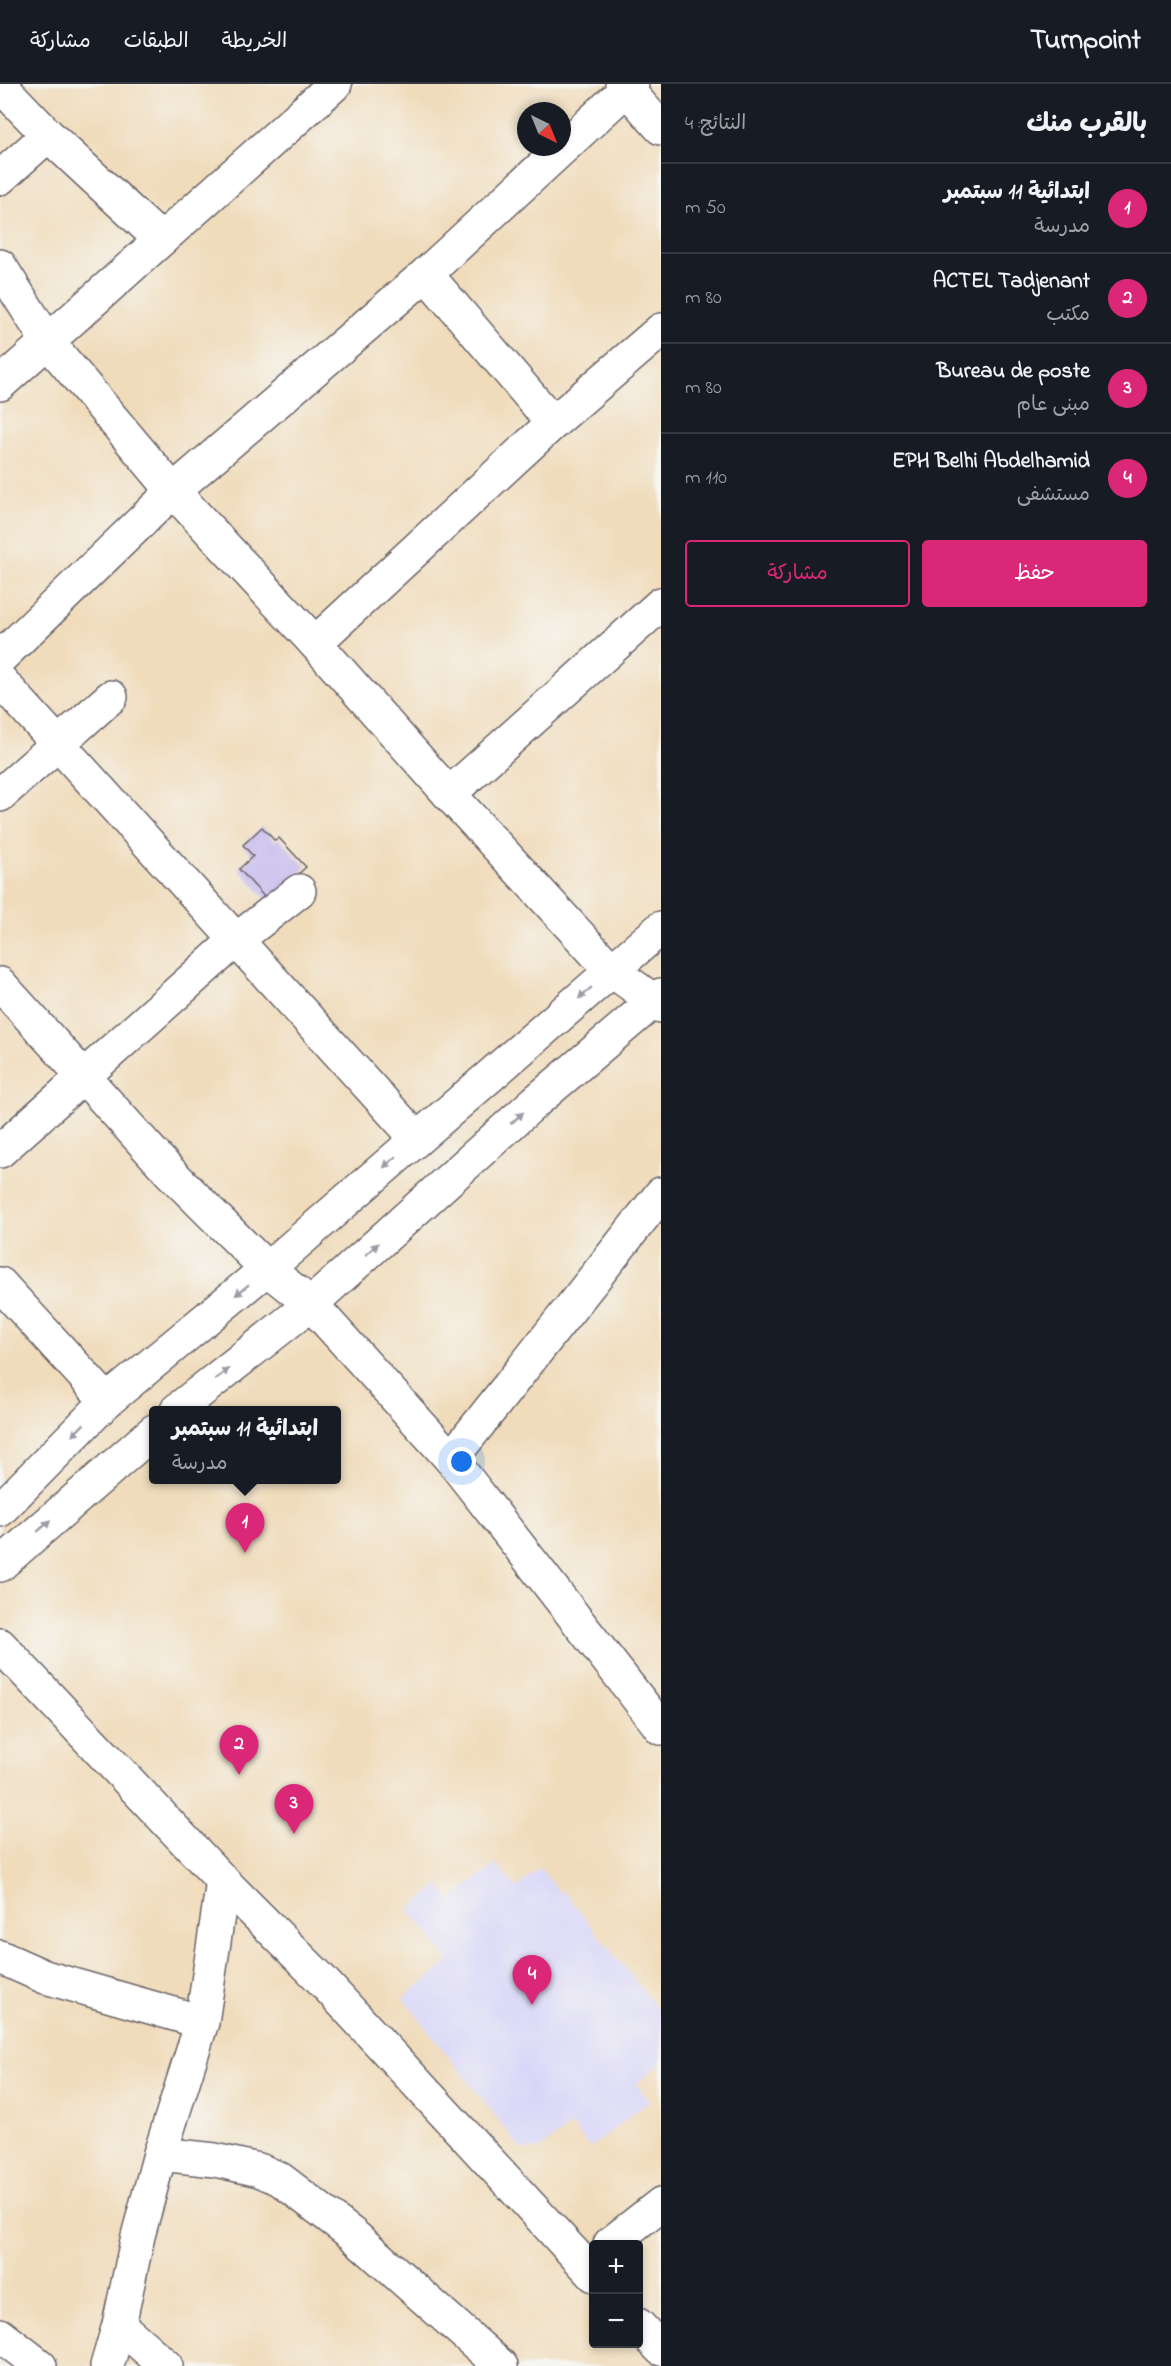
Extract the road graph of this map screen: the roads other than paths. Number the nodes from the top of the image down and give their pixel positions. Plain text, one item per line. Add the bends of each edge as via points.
1 (335, 84) edge
2 (627, 86) edge
3 (17, 90) edge
4 (661, 128) edge
5 (48, 135) junction
6 (0, 178) edge
7 (160, 239) junction
8 (0, 266) edge
9 (426, 274) junction
10 (661, 330) edge
11 (48, 342) junction
12 (0, 384) edge
13 (553, 423) junction
14 (172, 491) junction
15 (661, 604) edge
16 (315, 643) junction
17 (0, 658) edge
18 (0, 680) edge
19 (111, 697) dead end
20 (57, 744) junction
21 (449, 794) junction
22 (0, 795) edge
23 (299, 891) dead end
24 (661, 927) edge
25 (235, 941) junction
26 (611, 970) junction
27 (0, 984) edge
28 (659, 1000) edge
29 (82, 1076) junction
30 (417, 1139) junction
31 (0, 1151) edge
32 (661, 1194) edge
33 (267, 1269) junction
34 (0, 1284) edge
35 (311, 1304) junction
36 (107, 1401) junction
37 (182, 1406) edge
38 (149, 1435) edge
39 (451, 1459) junction
40 (0, 1510) edge
41 (0, 1565) edge
42 (0, 1645) edge
43 (661, 1728) edge
44 (222, 1881) junction
45 (0, 1957) edge
46 (202, 2022) junction
47 (160, 2154) junction
48 (661, 2204) edge
49 (615, 2240) edge
50 (589, 2265) edge
51 (119, 2325) junction
52 (643, 2329) edge
53 (0, 2335) edge
54 (661, 2349) edge
55 (40, 2366) edge
56 (107, 2366) edge
57 (166, 2366) edge
58 (501, 2366) edge

1 - 7 street
2 - 4 street
2 - 9 street
3 - 5 street
5 - 6 street
5 - 7 street
7 - 11 street
8 - 11 street
9 - 13 street
9 - 14 street
10 - 13 street
11 - 12 street
11 - 14 street
13 - 16 street
14 - 16 street
14 - 17 street
15 - 21 street
16 - 21 street
18 - 20 street
19 - 20 street
20 - 22 street
20 - 25 street
21 - 26 street
23 - 25 street
24 - 26 street
25 - 29 street
25 - 30 street
26 - 28 street
26 -> 30 street
27 - 29 street
35 -> 28 street via 535,1102
29 - 31 street
29 - 33 street
30 -> 33 street
32 - 39 street
33 - 35 street
33 -> 36 street
34 - 36 street
37 -> 35 street
35 - 39 street
36 -> 40 street
41 -> 38 street
39 - 43 street
42 - 44 street
44 - 46 street
44 - 50 street via 317,1975 465,2139
45 - 46 street via 45,1977
46 - 47 street
47 - 51 street
47 - 58 street via 215,2160 280,2179 352,2234
48 - 49 street
51 - 56 street
51 - 57 street
52 - 54 street
53 - 55 street

